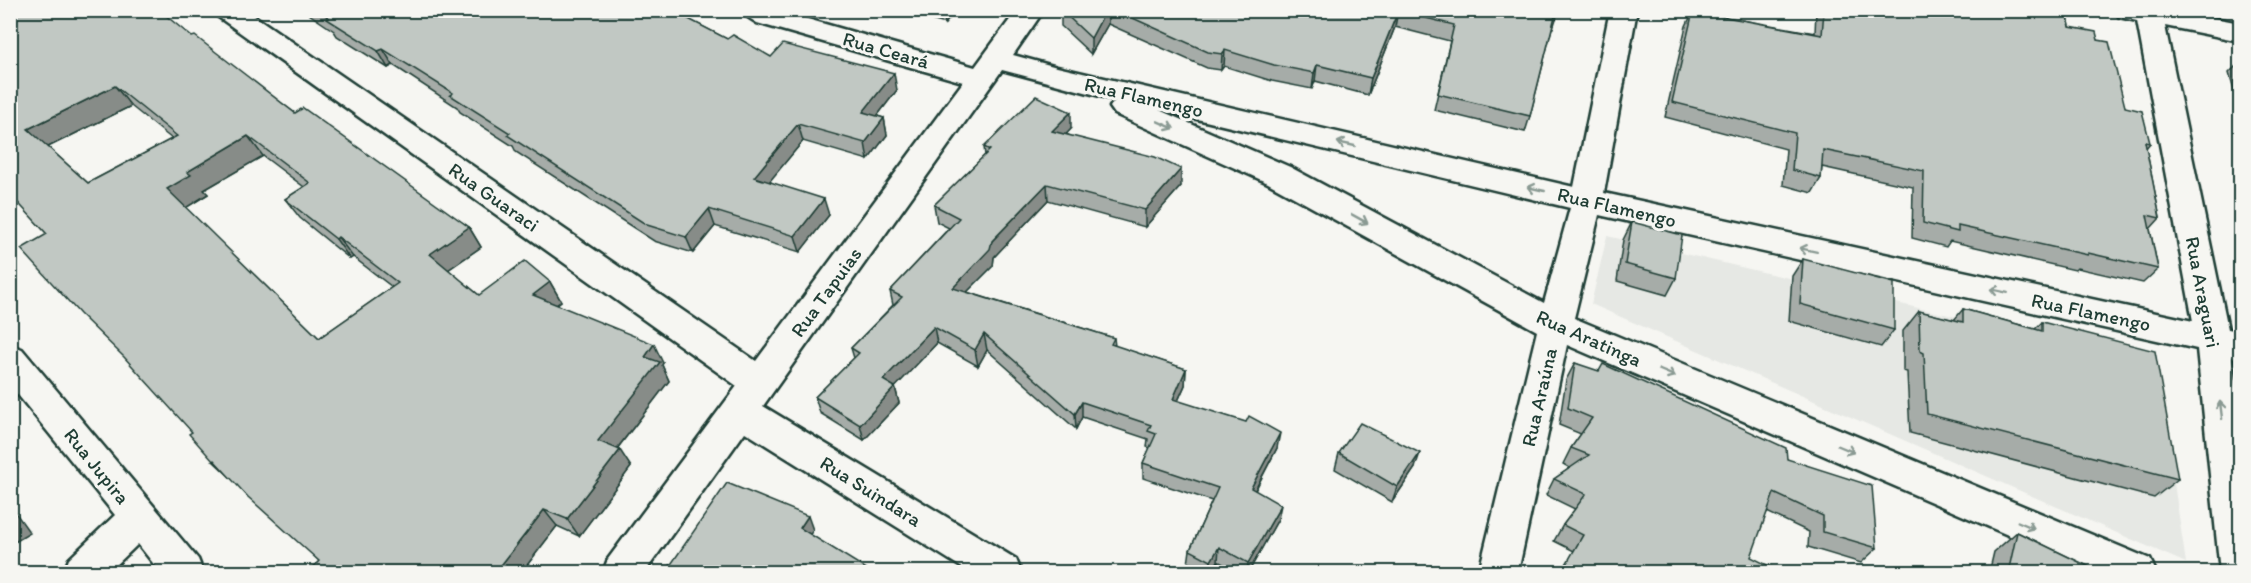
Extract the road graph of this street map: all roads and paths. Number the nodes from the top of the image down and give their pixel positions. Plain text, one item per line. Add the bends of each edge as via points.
1 (227, 10) edge
2 (756, 10) edge
3 (1030, 10) edge
4 (1624, 10) edge
5 (2138, 13) edge
6 (2241, 32) edge
7 (989, 68) junction
8 (1055, 76) junction
9 (1304, 134) junction
10 (1279, 175) junction
11 (1587, 201) junction
12 (1555, 325) junction
13 (2227, 341) edge
14 (10, 360) edge
15 (749, 397) junction
16 (139, 517) junction
17 (83, 573) edge
18 (184, 573) edge
19 (622, 573) edge
20 (1002, 573) edge
21 (1498, 573) edge
22 (2136, 573) edge
23 (2240, 573) edge

1 - 15 street, Rua Guaraci
2 - 7 street, Rua Ceará via 767,17
3 - 7 street, Rua Tapuias
4 - 11 street, Rua Araúna
5 - 6 street
5 - 13 street, Rua Araguari
7 - 8 street, Rua Flamengo
7 - 15 street, Rua Tapuias
8 - 9 street, Rua Flamengo
8 -> 10 street, Rua Aratinga
9 - 10 street via 1276,155
11 -> 9 street, Rua Flamengo
10 -> 12 street, Rua Aratinga
11 - 12 street, Rua Araúna
13 -> 11 street, Rua Flamengo
12 - 21 street, Rua Araúna
12 -> 22 street, Rua Aratinga
23 -> 13 street, Rua Araguari
14 - 16 street, Rua Jupira
15 - 19 street, Rua Tapuias
15 - 20 street, Rua Suindara
16 - 17 street
16 - 18 street, Rua Jupira

